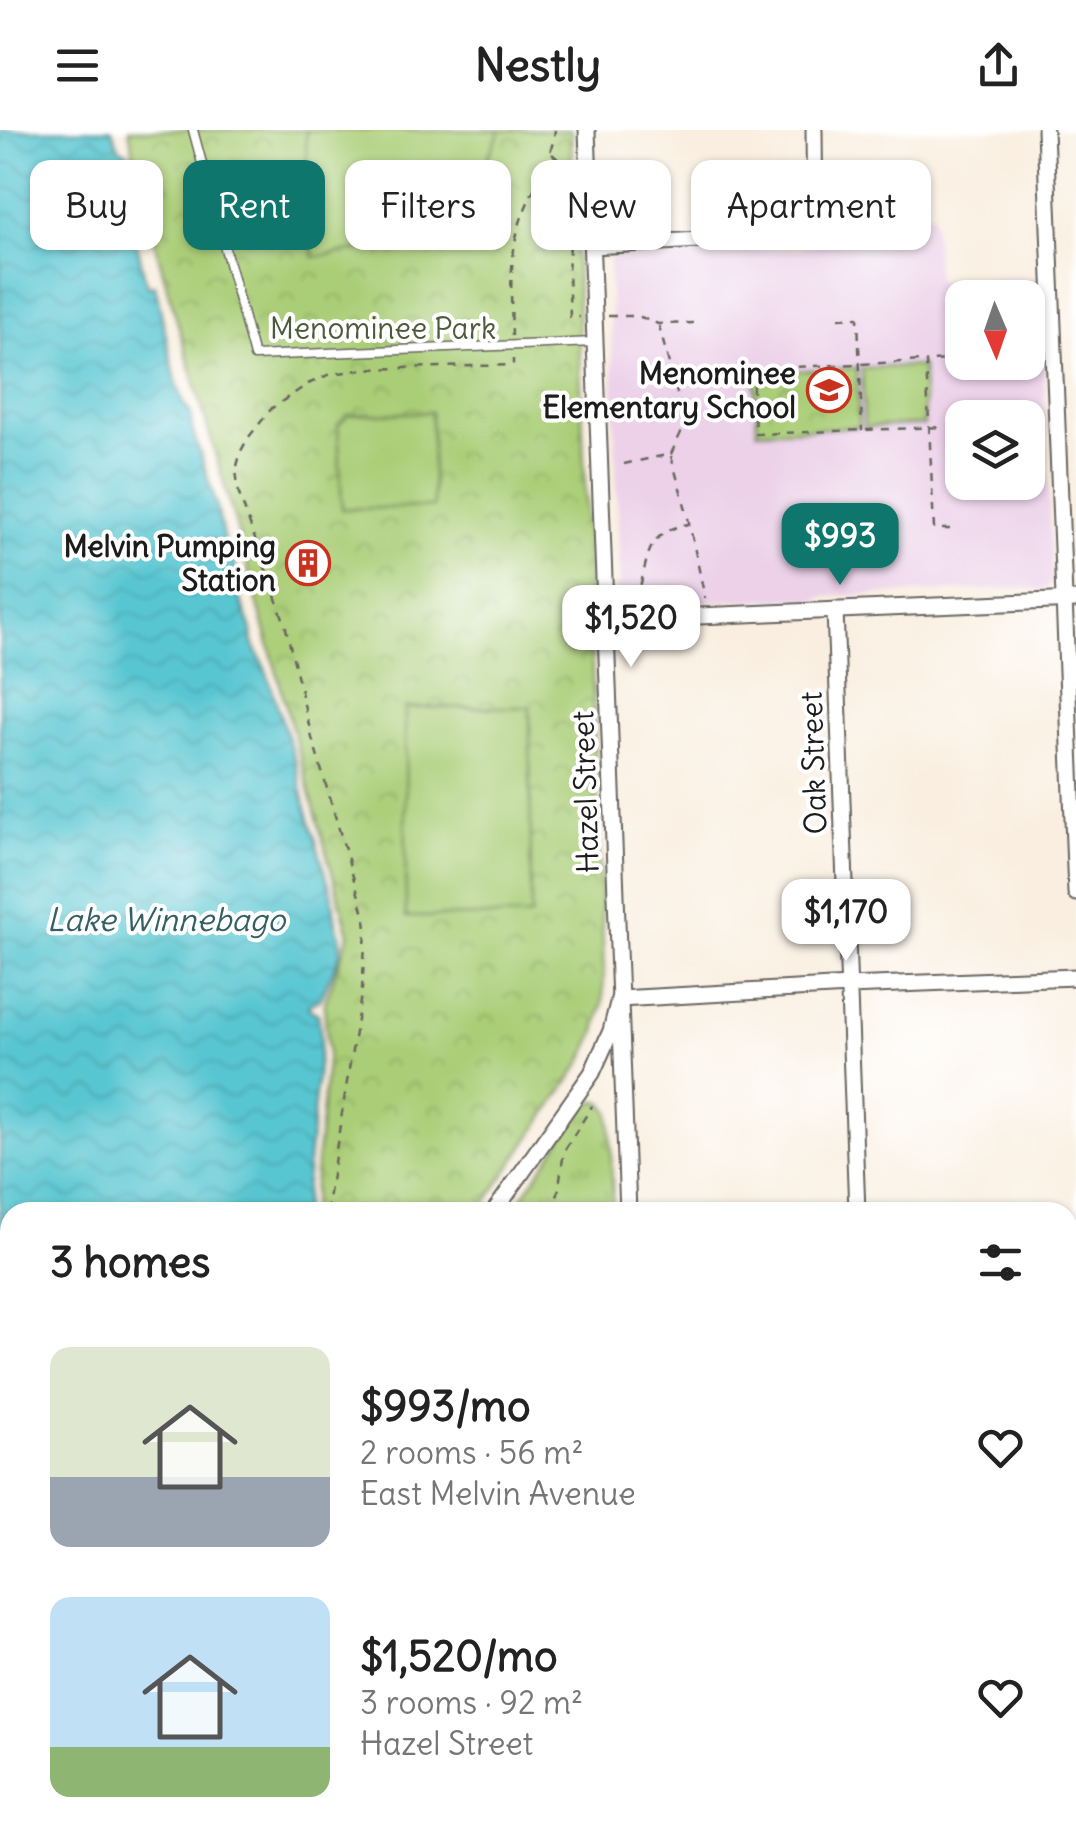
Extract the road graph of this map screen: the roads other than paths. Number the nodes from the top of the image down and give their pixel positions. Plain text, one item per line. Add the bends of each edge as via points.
1 (194, 130) edge
2 (588, 130) edge
3 (1044, 130) edge
4 (814, 132) edge
5 (589, 160) edge
6 (671, 242) edge
7 (592, 250) edge
8 (596, 342) junction
9 (1070, 600) edge
10 (836, 610) junction
11 (606, 620) junction
12 (1076, 893) edge
13 (1076, 977) edge
14 (849, 986) junction
15 (618, 999) junction
16 (501, 1202) edge
17 (628, 1202) edge
18 (857, 1202) edge

1 - 8 lane via 254,356
2 - 5 street, Hazel Street
3 - 9 street
4 - 6 street via 816,222 806,234
7 - 8 street, Hazel Street
8 - 11 street, Hazel Street
9 - 10 street
9 - 12 street
10 - 11 street
10 - 14 street, Oak Street
11 - 15 street, Hazel Street
13 - 14 street
14 - 15 street
14 - 18 street, Oak Street
15 - 16 street via 592,1073
15 - 17 street, Hazel Street

